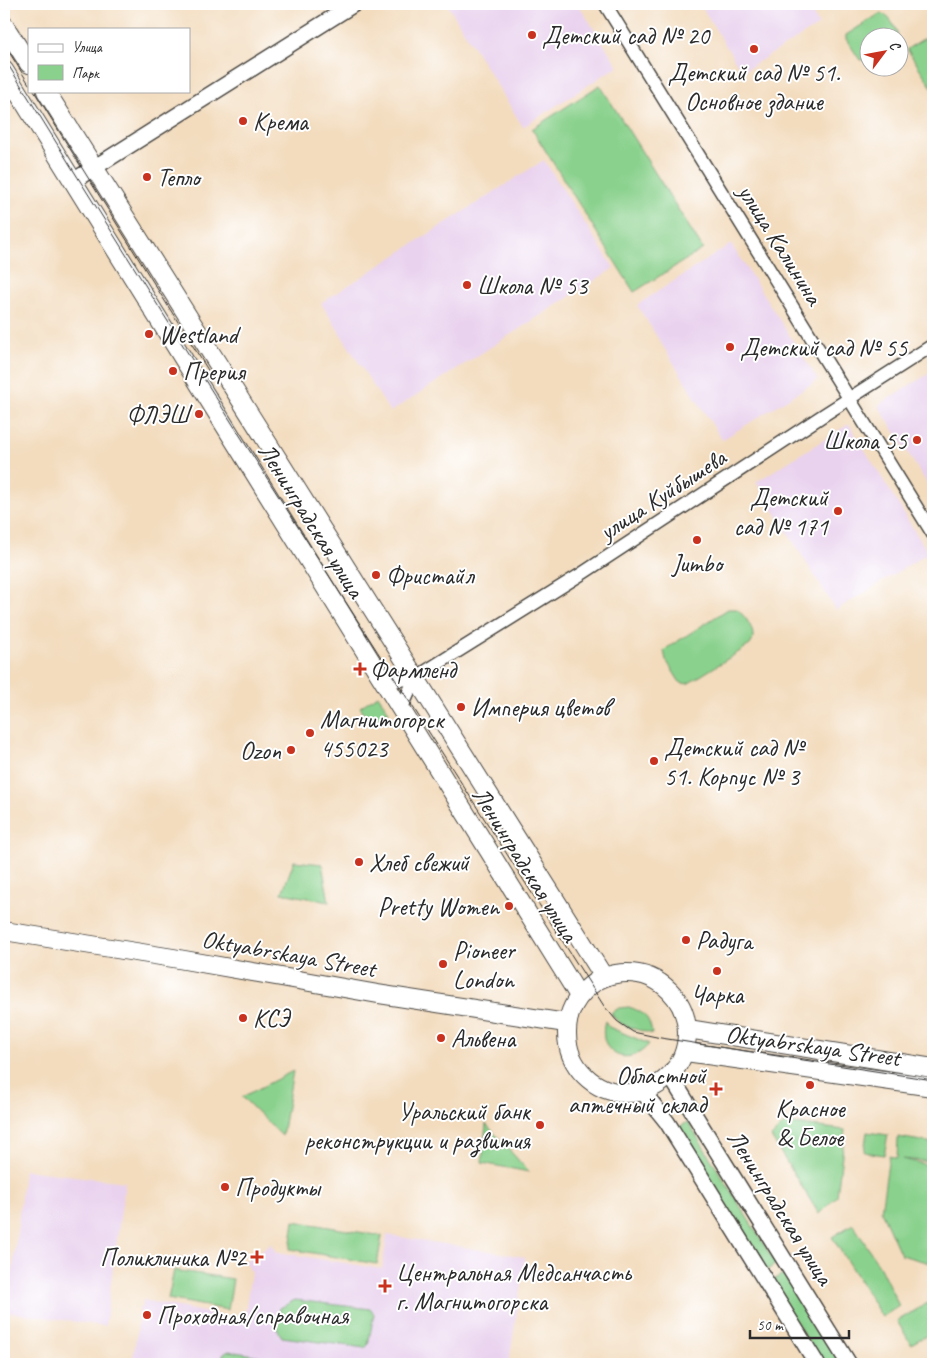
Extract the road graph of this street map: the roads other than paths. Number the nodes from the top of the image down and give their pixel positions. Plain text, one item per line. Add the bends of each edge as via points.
1 (354, 4) edge
2 (605, 4) edge
3 (4, 24) edge
4 (28, 62) edge
5 (4, 70) edge
6 (47, 92) edge
7 (94, 168) junction
8 (73, 181) junction
9 (933, 345) edge
10 (849, 399) junction
11 (933, 534) edge
12 (415, 678) junction
13 (384, 682) junction
14 (401, 710) junction
15 (4, 931) edge
16 (604, 977) junction
17 (579, 996) junction
18 (566, 1023) junction
19 (688, 1028) junction
20 (686, 1052) junction
21 (933, 1068) edge
22 (671, 1076) junction
23 (933, 1088) edge
24 (642, 1092) junction
25 (817, 1364) edge
26 (849, 1364) edge

1 - 7 street
2 - 10 street, улица Калинина
3 - 4 main road
5 - 8 main road, Ленинградская улица
6 - 7 main road, Ленинградская улица
7 - 8 street
7 - 12 main road, Ленинградская улица
8 - 13 main road, Ленинградская улица
9 - 10 street, улица Куйбышева
10 - 11 street, улица Калинина
10 - 12 street, улица Куйбышева via 583,573
12 - 13 street, улица Куйбышева
12 - 14 street
12 - 16 main road, Ленинградская улица
13 - 14 main road, Ленинградская улица
14 - 17 main road, Ленинградская улица
15 - 18 main road, Oktyabrskaya Street
16 - 17 main road, Oktyabrskaya Street
16 - 19 main road, Oktyabrskaya Street via 635,972 661,982 680,1003
17 - 18 main road, Oktyabrskaya Street
18 - 24 main road, Oktyabrskaya Street via 570,1057 593,1085 617,1094
19 - 20 main road, Oktyabrskaya Street
19 - 21 main road, Oktyabrskaya Street
20 - 22 main road, Oktyabrskaya Street
20 - 23 main road, Oktyabrskaya Street
22 - 24 main road, Oktyabrskaya Street
22 - 26 street, Ленинградская улица
24 - 25 street, Ленинградская улица via 667,1122

